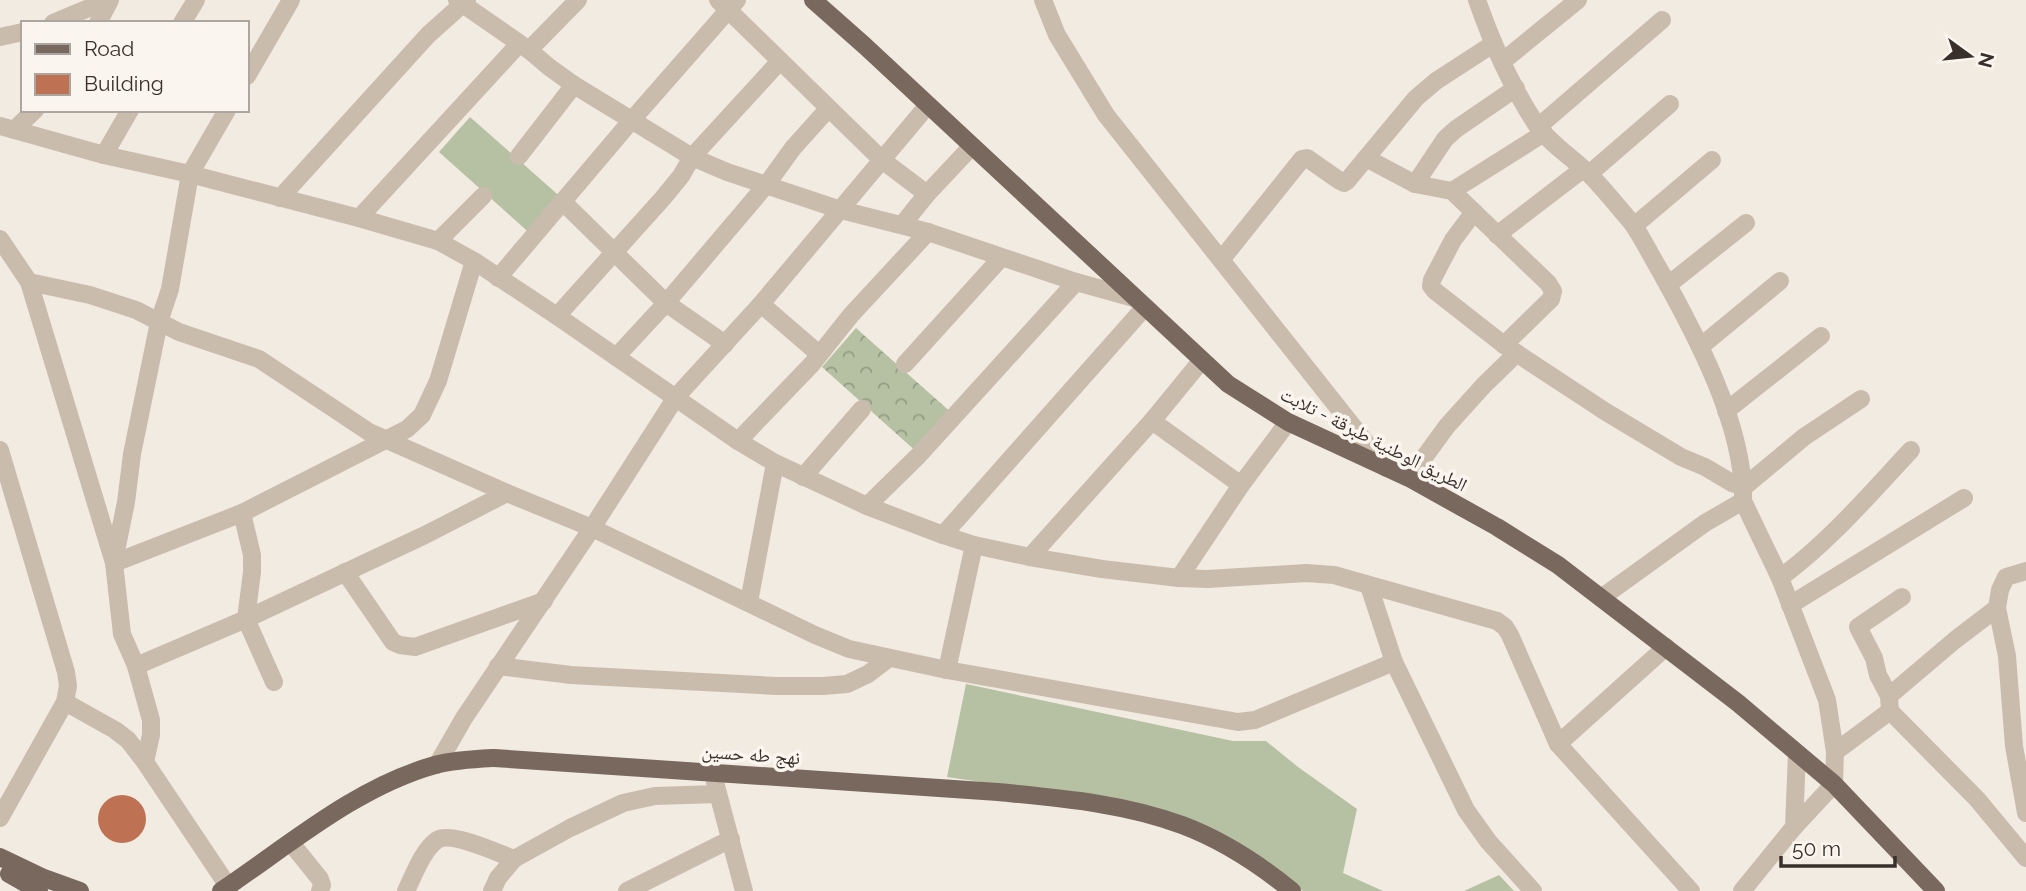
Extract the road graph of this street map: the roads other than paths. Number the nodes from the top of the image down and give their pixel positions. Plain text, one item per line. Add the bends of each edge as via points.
1 (109, 0) edge
2 (196, 0) edge
3 (291, 0) edge
4 (578, 0) edge
5 (813, 0) edge
6 (1043, 0) edge
7 (1477, 0) edge
8 (1578, 0) edge
9 (462, 1) edge
10 (727, 3) edge
11 (1662, 20) dead end
12 (58, 21) edge
13 (98, 21) edge
14 (183, 21) edge
15 (21, 32) edge
16 (0, 37) edge
17 (1493, 44) junction
18 (524, 47) junction
19 (780, 61) junction
20 (1503, 61) junction
21 (248, 74) edge
22 (573, 85) junction
23 (1516, 88) junction
24 (1670, 104) dead end
25 (928, 105) junction
26 (828, 109) junction
27 (32, 112) edge
28 (129, 112) edge
29 (226, 112) edge
30 (631, 121) junction
31 (7, 128) edge
32 (1541, 130) junction
33 (972, 146) junction
34 (104, 155) junction
35 (519, 156) dead end
36 (692, 157) junction
37 (1366, 158) junction
38 (882, 160) junction
39 (1712, 160) dead end
40 (1586, 171) junction
41 (190, 174) junction
42 (767, 184) junction
43 (1415, 184) junction
44 (1452, 191) junction
45 (927, 194) junction
46 (483, 197) dead end
47 (280, 198) junction
48 (563, 202) junction
49 (841, 210) junction
50 (1474, 212) junction
51 (359, 218) junction
52 (1746, 223) dead end
53 (902, 225) junction
54 (1634, 226) junction
55 (928, 232) junction
56 (1497, 235) junction
57 (0, 239) edge
58 (438, 241) junction
59 (613, 253) junction
60 (1002, 258) junction
61 (1221, 260) junction
62 (474, 261) junction
63 (498, 278) junction
64 (1780, 281) dead end
65 (29, 282) junction
66 (1076, 282) junction
67 (1668, 285) junction
68 (1140, 302) junction
69 (666, 303) junction
70 (761, 304) junction
71 (557, 316) junction
72 (159, 322) junction
73 (1821, 336) dead end
74 (725, 344) junction
75 (1700, 347) junction
76 (1510, 349) junction
77 (818, 354) junction
78 (616, 357) junction
79 (1202, 360) junction
80 (905, 364) dead end
81 (676, 397) junction
82 (1861, 399) dead end
83 (862, 409) dead end
84 (1726, 411) junction
85 (1152, 421) junction
86 (1288, 422) junction
87 (387, 440) junction
88 (738, 441) junction
89 (0, 450) edge
90 (1911, 450) dead end
91 (775, 463) junction
92 (1386, 468) junction
93 (803, 477) junction
94 (1409, 478) junction
95 (1241, 485) junction
96 (507, 493) junction
97 (1744, 494) junction
98 (1964, 498) dead end
99 (867, 506) junction
100 (242, 513) junction
101 (592, 528) junction
102 (943, 535) junction
103 (974, 545) junction
104 (1030, 557) junction
105 (114, 564) junction
106 (2026, 571) edge
107 (345, 572) junction
108 (1179, 578) junction
109 (1780, 578) junction
110 (1369, 586) junction
111 (1902, 597) dead end
112 (1601, 598) junction
113 (544, 601) junction
114 (748, 602) junction
115 (1790, 605) junction
116 (1997, 608) junction
117 (246, 619) junction
118 (1666, 647) junction
119 (889, 658) junction
120 (1394, 662) junction
121 (136, 666) junction
122 (498, 666) junction
123 (947, 670) junction
124 (274, 682) dead end
125 (65, 702) junction
126 (1890, 703) junction
127 (1558, 744) junction
128 (1835, 752) junction
129 (1797, 753) junction
130 (145, 762) junction
131 (438, 765) junction
132 (713, 772) junction
133 (1834, 784) junction
134 (718, 794) junction
135 (2026, 813) edge
136 (0, 818) edge
137 (1794, 827) junction
138 (731, 839) junction
139 (291, 843) junction
140 (0, 857) edge
141 (2026, 858) edge
142 (514, 859) junction
143 (0, 869) edge
144 (225, 888) edge
145 (39, 891) edge
146 (80, 891) edge
147 (320, 891) edge
148 (405, 891) edge
149 (492, 891) edge
150 (627, 891) edge
151 (744, 891) edge
152 (1292, 891) edge
153 (1533, 891) edge
154 (1691, 891) edge
155 (1742, 891) edge
156 (1936, 891) edge

1 - 12 street
1 - 13 street
2 - 14 street
3 - 21 street
4 - 18 street
5 - 25 main road, الطريق الوطنية طبرقة - تلابت
6 - 61 street via 1057,35 1106,116
7 - 17 street
8 - 20 street
9 - 18 street
9 - 47 street
10 - 19 street
10 - 30 street
11 - 32 street
15 - 16 street
17 - 20 street
17 - 37 street via 1416,98
18 - 22 street
18 - 51 street
19 - 26 street
19 - 36 street
20 - 23 street
22 - 30 street
22 - 35 street
23 - 32 street
23 - 43 street via 1445,139
24 - 40 street
25 - 33 main road, الطريق الوطنية طبرقة - تلابت
25 - 38 street
26 - 38 street
26 - 42 street
27 - 31 street
28 - 34 street
29 - 41 street
30 - 36 street
30 - 48 street
31 - 34 street
32 - 40 street
32 - 44 street
33 - 45 street
33 - 68 main road, الطريق الوطنية طبرقة - تلابت
34 - 41 street
36 - 42 street
36 - 59 street via 663,198
37 - 43 street
37 - 61 street via 1344,183 1302,159
38 - 45 street
38 - 49 street
39 - 54 street
40 - 54 street
40 - 56 street
41 - 47 street
41 - 72 street via 170,289
42 - 49 street
42 - 69 street
43 - 44 street
44 - 50 street
45 - 53 street
46 - 58 street
47 - 51 street
48 - 59 street
48 - 63 street
49 - 53 street
49 - 70 street
50 - 56 street
50 - 76 street via 1431,286
51 - 58 street
52 - 67 street
53 - 55 street
54 - 67 street
55 - 60 street
55 - 77 street
56 - 76 street via 1553,291
57 - 65 street
58 - 62 street
59 - 69 street
59 - 71 street
60 - 66 street
60 - 80 street
61 - 92 street
62 - 63 street
62 - 87 street via 438,381 422,415
63 - 71 street
64 - 75 street
65 - 72 street via 90,295
65 - 105 street
66 - 68 street
66 - 99 street
67 - 75 street
68 - 79 main road, الطريق الوطنية طبرقة - تلابت
68 - 102 street
69 - 74 street
69 - 78 street
70 - 74 street
70 - 77 street
71 - 78 street
72 - 87 street via 260,359
72 - 105 street
73 - 84 street
74 - 81 street
75 - 84 street
76 - 94 street
76 - 97 street
77 - 88 street
78 - 81 street
79 - 85 street
79 - 86 main road, الطريق الوطنية طبرقة - تلابت via 1228,384
81 - 88 street
81 - 101 street
82 - 97 street via 1804,437
83 - 93 street
84 - 97 street
85 - 95 street
85 - 104 street
86 - 92 main road, الطريق الوطنية طبرقة - تلابت
86 - 95 street
87 - 96 street
87 - 100 street
88 - 91 street
89 - 125 street via 66,672
90 - 109 street via 1842,526
91 - 93 street
91 - 114 street
92 - 94 main road, الطريق الوطنية طبرقة - تلابت
93 - 99 street
94 - 112 main road, الطريق الوطنية طبرقة - تلابت via 1558,565
95 - 108 street
96 - 101 street
96 - 107 street
97 - 109 street
97 - 112 street
98 - 115 street
99 - 102 street
100 - 105 street
100 - 117 street via 252,555
101 - 113 street
101 - 114 street
102 - 103 street
103 - 104 street
103 - 123 street
104 - 108 street
105 - 121 street via 122,634
106 - 116 street via 2007,577
107 - 113 street via 393,642 408,647
107 - 117 street
108 - 110 street via 1306,573 1334,575
109 - 115 street
110 - 120 street
110 - 127 street via 1505,627
111 - 126 street via 1858,627
112 - 118 main road, الطريق الوطنية طبرقة - تلابت
113 - 122 street
114 - 119 street via 849,649
115 - 128 street via 1827,700
116 - 126 street via 1955,640
116 - 135 street
117 - 121 street
117 - 124 street
118 - 127 street
118 - 129 main road, الطريق الوطنية طبرقة - تلابت
119 - 122 street via 847,684 823,686 571,675
119 - 123 street
120 - 123 street via 1255,720 1238,722
120 - 153 street via 1466,810
121 - 130 street via 151,720
122 - 131 street
125 - 130 street via 115,730
125 - 136 street
126 - 128 street
126 - 141 street
127 - 154 street
128 - 133 street
129 - 133 main road, الطريق الوطنية طبرقة - تلابت
129 - 137 street
130 - 144 street
131 - 132 main road, نهج طه حسين via 494,758
131 - 139 main road, نهج طه حسين via 357,798
132 - 134 street
132 - 152 main road, نهج طه حسين via 1079,800 1181,825 1218,841
133 - 137 street
133 - 156 main road, الطريق الوطنية طبرقة - تلابت
134 - 138 street
134 - 142 street via 655,796 623,803
137 - 155 street
138 - 150 street
138 - 151 street
139 - 144 main road, نهج طه حسين
139 - 147 street via 320,879
140 - 146 main road
142 - 148 street via 460,840 438,839
142 - 149 street
143 - 145 main road

